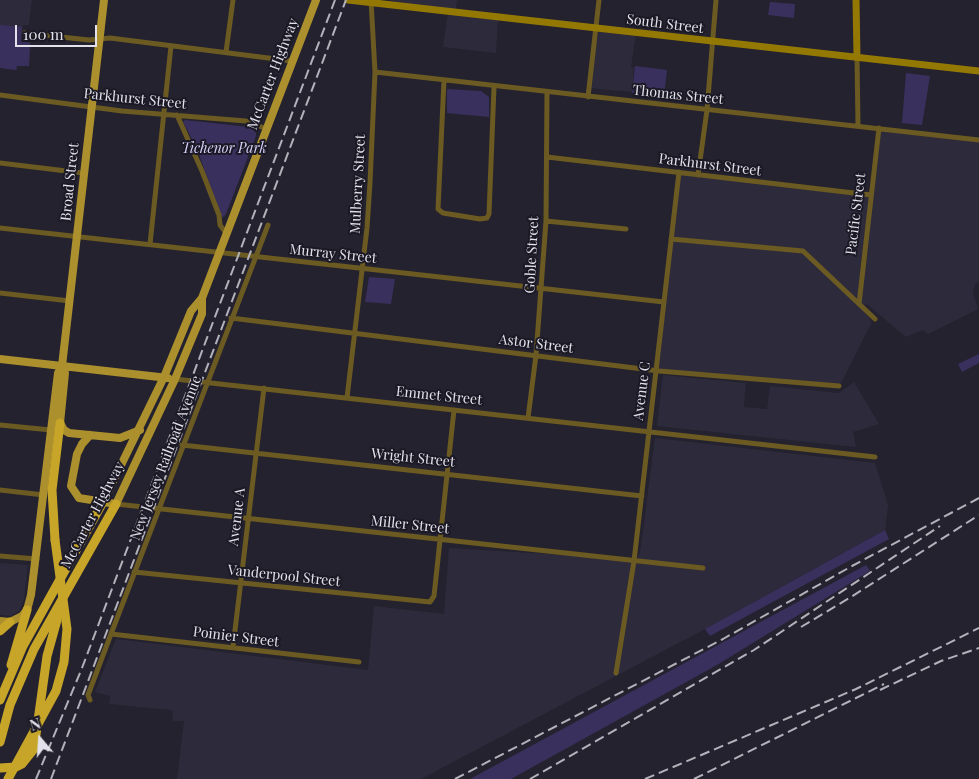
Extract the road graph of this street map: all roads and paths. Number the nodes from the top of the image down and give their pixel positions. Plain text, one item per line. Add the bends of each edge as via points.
1 (104, 0) edge
2 (232, 0) edge
3 (316, 0) edge
4 (348, 0) edge
5 (599, 0) edge
6 (716, 0) edge
7 (856, 0) edge
8 (371, 1) edge
9 (595, 28) junction
10 (24, 34) dead end
11 (99, 39) junction
12 (712, 42) junction
13 (171, 46) junction
14 (226, 52) junction
15 (857, 57) junction
16 (292, 62) junction
17 (979, 71) edge
18 (374, 72) junction
19 (444, 80) junction
20 (494, 87) junction
21 (547, 93) junction
22 (0, 95) edge
23 (588, 97) junction
24 (91, 106) junction
25 (707, 110) junction
26 (164, 114) junction
27 (177, 115) junction
28 (858, 125) junction
29 (267, 128) junction
30 (879, 128) junction
31 (979, 140) edge
32 (547, 157) junction
33 (0, 163) edge
34 (679, 172) junction
35 (83, 173) junction
36 (698, 175) junction
37 (871, 195) junction
38 (546, 221) junction
39 (268, 225) dead end
40 (0, 228) edge
41 (626, 229) dead end
42 (226, 234) junction
43 (77, 236) junction
44 (672, 239) junction
45 (150, 244) junction
46 (220, 251) junction
47 (256, 257) junction
48 (362, 269) junction
49 (542, 288) junction
50 (0, 293) edge
51 (202, 298) junction
52 (70, 301) junction
53 (664, 302) junction
54 (859, 304) junction
55 (231, 318) junction
56 (875, 319) dead end
57 (355, 333) junction
58 (536, 355) junction
59 (0, 359) edge
60 (62, 366) junction
61 (656, 370) junction
62 (164, 377) junction
63 (175, 379) junction
64 (207, 382) junction
65 (840, 386) dead end
66 (264, 388) junction
67 (347, 398) junction
68 (454, 410) junction
69 (528, 418) junction
70 (60, 423) junction
71 (0, 425) edge
72 (51, 430) junction
73 (140, 430) junction
74 (648, 432) junction
75 (90, 435) junction
76 (182, 445) junction
77 (257, 453) junction
78 (875, 457) dead end
79 (449, 475) junction
80 (0, 490) edge
81 (44, 495) junction
82 (642, 496) junction
83 (103, 502) junction
84 (116, 504) junction
85 (160, 508) junction
86 (248, 518) junction
87 (441, 539) junction
88 (0, 556) edge
89 (37, 559) junction
90 (634, 561) junction
91 (703, 568) dead end
92 (134, 572) junction
93 (241, 583) junction
94 (58, 605) junction
95 (27, 610) junction
96 (0, 622) edge
97 (10, 622) junction
98 (0, 631) edge
99 (110, 634) junction
100 (233, 648) junction
101 (359, 662) dead end
102 (616, 673) dead end
103 (9, 676) junction
104 (0, 700) edge
105 (90, 700) dead end
106 (0, 742) edge
107 (0, 768) edge
108 (8, 779) edge

1 - 11 main road, Broad Street
2 - 14 street
3 - 16 main road, McCarter Highway
4 - 8 main road, South Street
5 - 9 street
6 - 12 street
7 - 15 main road
8 - 9 main road, South Street
8 - 18 street, Mulberry Street
9 - 12 main road, South Street
9 - 23 street
10 - 11 street
11 - 13 street
11 - 24 main road, Broad Street
12 - 15 main road, South Street
12 - 25 street
13 - 14 street
13 - 26 street
14 - 16 street
15 - 17 main road, South Street
15 - 28 street
16 - 29 main road, McCarter Highway
18 - 19 street, Thomas Street
18 - 48 street, Mulberry Street via 370,190
19 - 20 street, Thomas Street
19 - 20 street via 438,209 443,214 480,219 487,218 489,214
20 - 21 street, Thomas Street
21 - 23 street, Thomas Street
21 - 32 street, Goble Street
22 - 24 street, Parkhurst Street
23 - 25 street, Thomas Street
24 - 26 street, Parkhurst Street
24 - 35 main road, Broad Street
25 - 28 street, Thomas Street
25 - 36 street
26 - 27 street, Parkhurst Street
26 - 45 street
27 - 29 street, Parkhurst Street via 246,121
27 - 42 street
28 - 30 street, Thomas Street
29 - 42 main road, McCarter Highway
30 - 31 street, Thomas Street
30 - 37 street, Pacific Street
32 - 34 street, Parkhurst Street
32 - 38 street, Goble Street
33 - 35 street
34 - 36 street, Parkhurst Street
34 - 44 street, Avenue C
35 - 43 main road, Broad Street
36 - 37 street, Parkhurst Street
37 - 54 street, Pacific Street
38 - 41 street
38 - 49 street, Goble Street
39 - 47 street, New Jersey Railroad Avenue
40 - 43 street, Murray Street
42 - 46 main road, McCarter Highway
43 - 45 street, Murray Street
43 - 52 main road, Broad Street
44 - 53 street, Avenue C
44 - 54 street via 803,251
45 - 46 street, Murray Street
46 - 47 street, Murray Street
46 - 51 main road, McCarter Highway
47 - 48 street, Murray Street
47 - 55 street, New Jersey Railroad Avenue
48 - 49 street, Murray Street
48 - 57 street, Mulberry Street
49 - 53 street, Murray Street
49 - 58 street, Goble Street
50 - 52 street
51 - 62 main road, McCarter Highway via 191,311
51 - 63 main road, McCarter Highway via 202,314
52 - 60 main road, Broad Street
53 - 61 street, Avenue C
54 - 56 street
55 - 57 street, Astor Street
55 - 64 street, New Jersey Railroad Avenue
57 - 58 street, Astor Street
57 - 67 street, Mulberry Street
58 - 61 street, Astor Street
58 - 69 street, Goble Street
59 - 60 main road, Emmet Street
60 - 62 main road, Emmet Street
60 - 70 main road, Broad Street via 65,373
60 - 72 main road, Broad Street via 58,373
61 - 65 street, Astor Street
61 - 74 street, Avenue C
62 - 63 main road, Emmet Street
62 - 73 main road, McCarter Highway
63 - 64 street, Emmet Street
63 - 84 main road, McCarter Highway
64 - 66 street, Emmet Street
64 - 76 street, New Jersey Railroad Avenue
66 - 67 street, Emmet Street
66 - 77 street, Avenue A
67 - 68 street, Emmet Street
68 - 69 street, Emmet Street
68 - 79 street
69 - 74 street, Emmet Street
70 - 75 main road via 70,433
70 - 108 highway, bridge via 52,490 67,629 64,662 56,691
71 - 72 street
72 - 81 main road, Broad Street
73 - 75 main road via 120,438
73 - 83 main road, McCarter Highway
74 - 78 street, Emmet Street
74 - 82 street, Avenue C
75 - 83 main road via 76,454 70,486 79,498
76 - 77 street, Wright Street
76 - 85 street, New Jersey Railroad Avenue
77 - 79 street, Wright Street
77 - 86 street, Avenue A
79 - 82 street, Wright Street
79 - 87 street
80 - 81 street
81 - 89 main road, Broad Street
82 - 90 street, Avenue C
83 - 84 main road
83 - 103 highway, McCarter Highway
84 - 85 street, Miller Street
84 - 94 highway, McCarter Highway
85 - 86 street, Miller Street
85 - 92 street, New Jersey Railroad Avenue
86 - 87 street, Miller Street
86 - 93 street, Avenue A
87 - 90 street, Miller Street
87 - 93 street, Vanderpool Street via 434,596 425,603
88 - 89 street
89 - 95 main road, Broad Street
90 - 91 street, Miller Street
90 - 102 street, Avenue C
92 - 93 street, Vanderpool Street
92 - 99 street, New Jersey Railroad Avenue
93 - 100 street, Avenue A
94 - 106 highway, McCarter Highway via 20,679
94 - 107 highway via 34,749 22,764
95 - 97 main road
95 - 103 highway via 12,652
96 - 97 main road
97 - 98 highway
99 - 100 street, Poinier Street
99 - 105 street, New Jersey Railroad Avenue via 88,695
100 - 101 street, Poinier Street
103 - 104 highway, McCarter Highway

